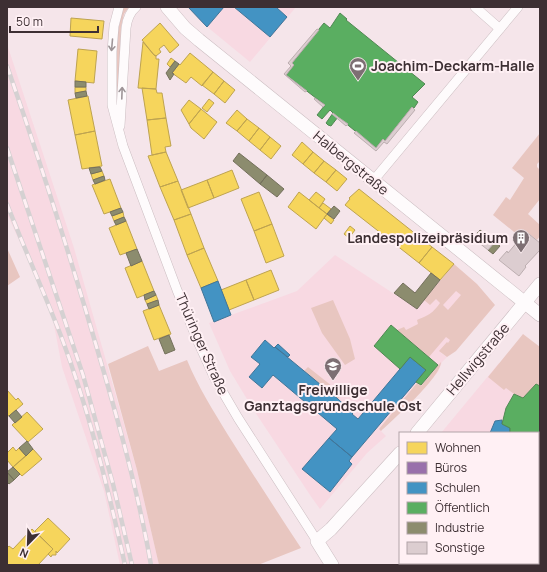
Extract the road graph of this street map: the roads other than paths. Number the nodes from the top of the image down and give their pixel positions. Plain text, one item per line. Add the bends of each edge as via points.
1 (119, 7) edge
2 (136, 7) edge
3 (167, 7) edge
4 (475, 7) edge
5 (518, 7) edge
6 (500, 29) junction
7 (120, 132) junction
8 (373, 181) junction
9 (540, 284) edge
10 (525, 302) junction
11 (540, 315) edge
12 (417, 432) edge
13 (399, 454) edge
14 (317, 541) junction
15 (332, 565) edge

1 -> 7 street, Thüringer Straße via 114,26 112,52 112,106
7 -> 2 street, Thüringer Straße via 126,28 127,21
3 - 8 street, Halbergstraße via 199,40
4 - 6 street
5 - 6 street
6 - 8 street
7 - 14 street, Thüringer Straße via 173,280 214,377
8 - 10 street, Halbergstraße
9 - 10 street, Hellwigstraße
10 - 11 street, Halbergstraße
10 - 12 street, Hellwigstraße
13 - 14 street
14 - 15 street

